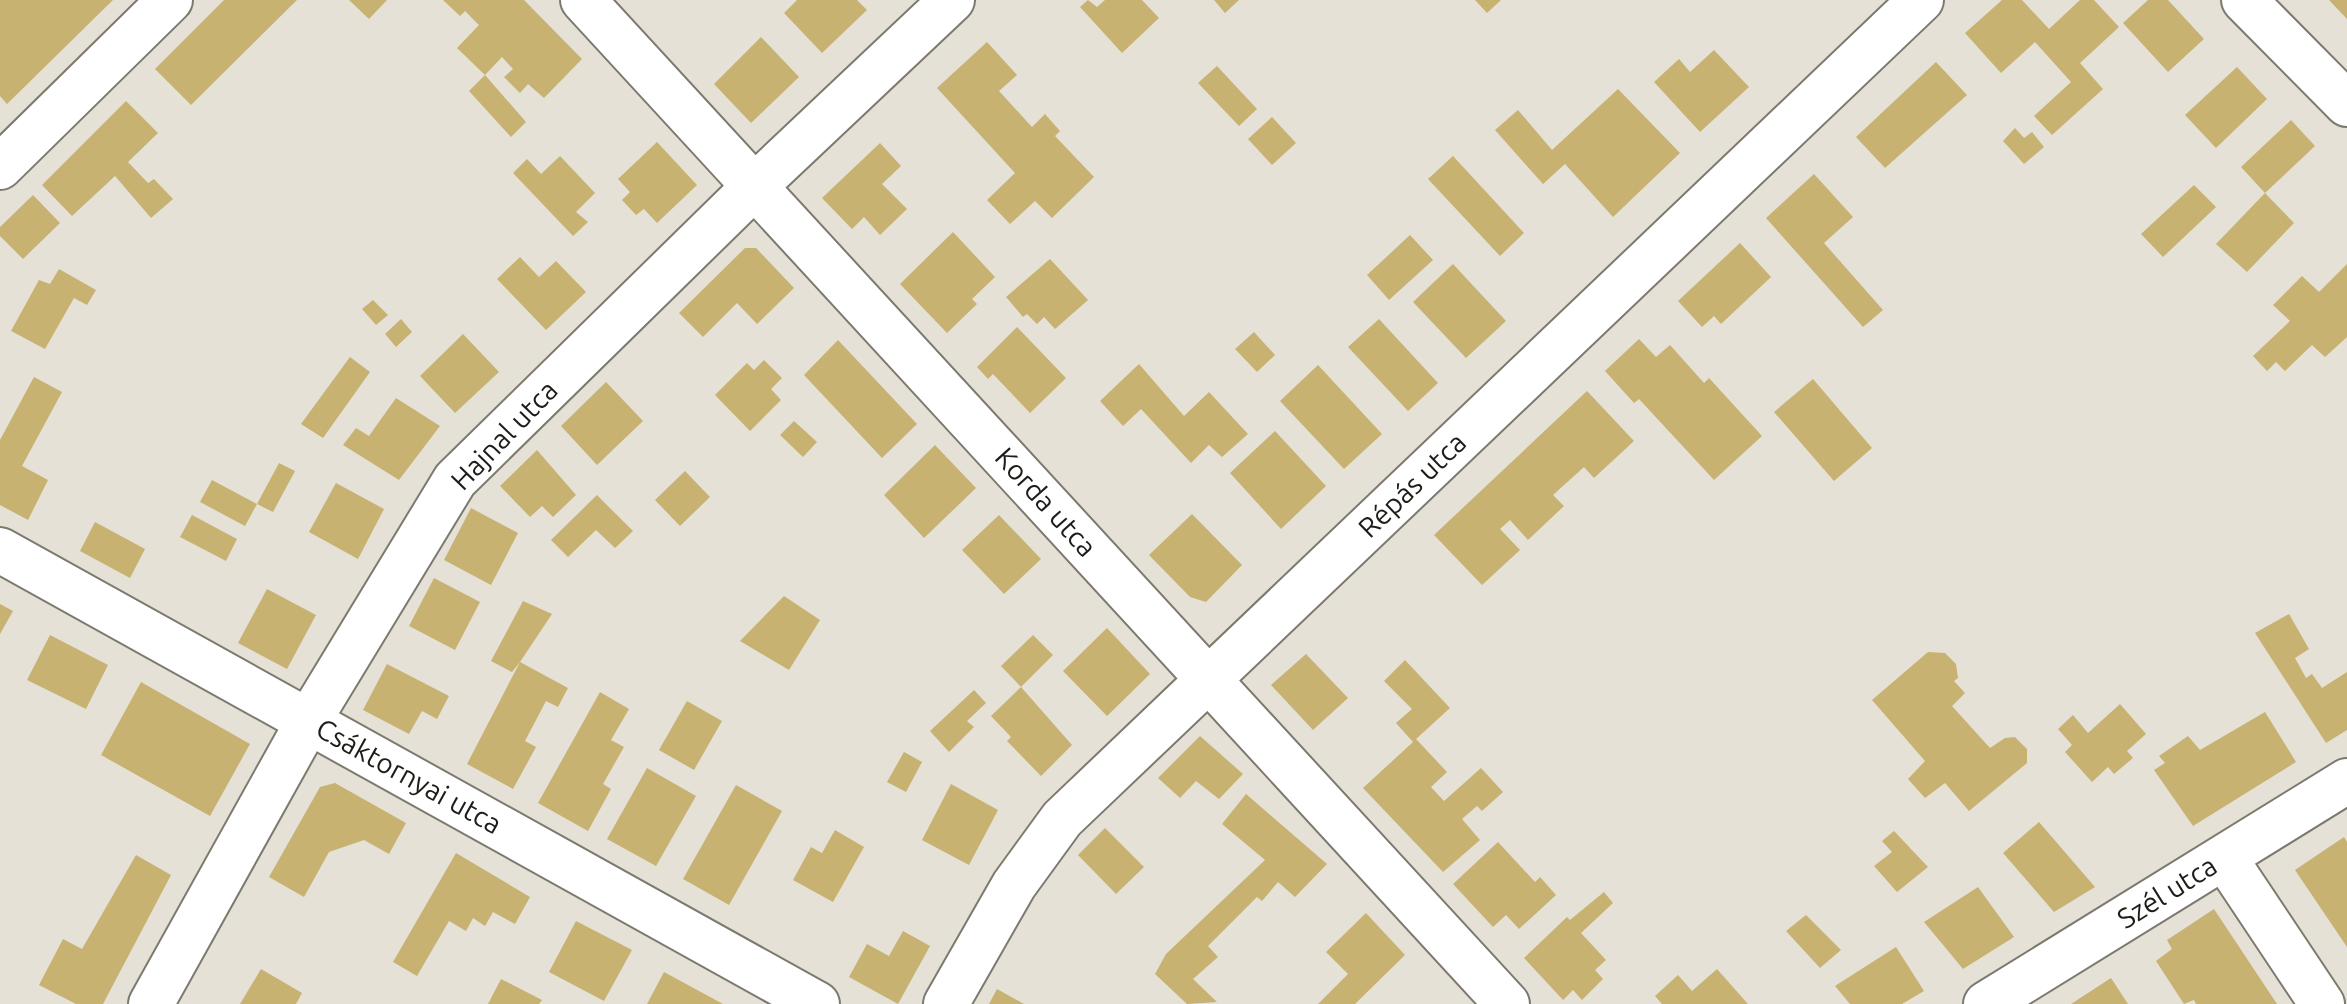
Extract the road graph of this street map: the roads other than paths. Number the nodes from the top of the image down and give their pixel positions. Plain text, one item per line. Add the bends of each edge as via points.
1 (170, 0) edge
2 (583, 0) edge
3 (952, 0) edge
4 (1921, 0) edge
5 (2244, 0) edge
6 (2347, 104) edge
7 (0, 167) edge
8 (756, 185) junction
9 (0, 550) edge
10 (1208, 679) junction
11 (309, 720) junction
12 (2347, 781) edge
13 (2224, 857) junction
14 (151, 1004) edge
15 (817, 1004) edge
16 (946, 1004) edge
17 (1507, 1004) edge
18 (1986, 1004) edge
19 (2322, 1004) edge

1 - 7 street
2 - 8 street, Korda utca
3 - 8 street, Hajnal utca
4 - 10 street, Répás utca
5 - 6 street
8 - 10 street, Korda utca
8 - 11 street, Hajnal utca via 455,480
9 - 11 street, Csáktornyai utca
10 - 16 street, Répás utca via 1062,819 1014,885
10 - 17 street, Korda utca
11 - 14 street, Hajnal utca
11 - 15 street, Csáktornyai utca
12 - 13 street, Szél utca
13 - 18 street, Szél utca
13 - 19 street

